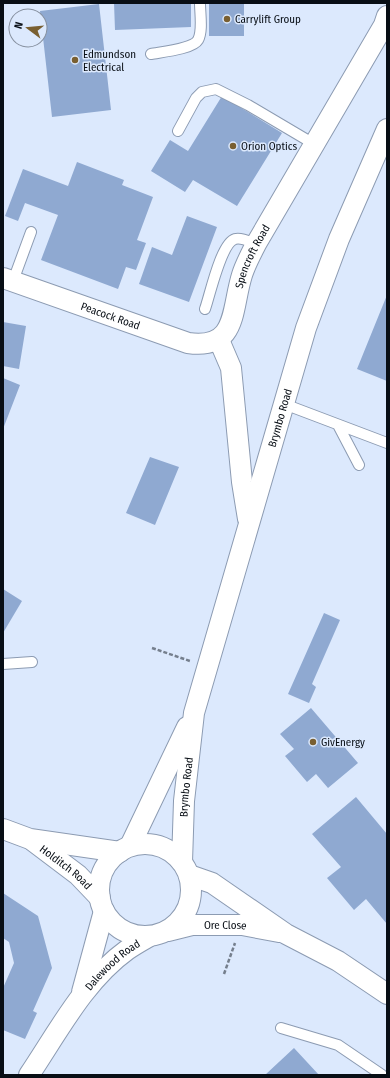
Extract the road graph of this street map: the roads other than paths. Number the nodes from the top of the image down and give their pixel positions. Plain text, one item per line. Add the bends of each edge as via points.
1 (200, 3) edge
2 (387, 16) edge
3 (151, 54) dead end
4 (387, 130) edge
5 (178, 131) dead end
6 (314, 144) junction
7 (31, 232) dead end
8 (256, 244) junction
9 (8, 280) edge
10 (205, 309) dead end
11 (219, 340) junction
12 (284, 404) junction
13 (338, 425) junction
14 (387, 443) edge
15 (359, 465) dead end
16 (249, 522) junction
17 (32, 662) dead end
18 (3, 664) edge
19 (194, 713) junction
20 (3, 829) edge
21 (30, 839) junction
22 (125, 849) junction
23 (186, 868) junction
24 (102, 904) junction
25 (157, 934) junction
26 (286, 934) junction
27 (387, 994) edge
28 (79, 999) junction
29 (281, 1028) dead end
30 (29, 1075) edge
31 (382, 1075) edge

1 - 3 lane via 198,40 192,45
2 - 6 street, Spencroft Road
4 - 12 street, Brymbo Road via 339,239 306,328
5 - 6 lane via 196,98 202,92 216,89
6 - 8 street, Spencroft Road
7 - 9 lane
8 - 10 lane via 242,239 235,239 228,244
8 - 11 street, Spencroft Road via 242,274 227,332
9 - 11 street, Peacock Road via 188,343 209,344
11 - 16 street via 231,368 242,482
12 - 13 lane
12 - 16 street, Brymbo Road
13 - 14 lane
13 - 15 lane
16 - 19 street, Brymbo Road
17 - 18 lane
19 - 22 street, Brymbo Road
19 - 23 street, Brymbo Road via 184,802
20 - 21 street, Holditch Road
21 - 22 street, Holditch Road
21 - 24 street, Holditch Road via 58,858
22 - 23 street via 149,844 161,847 169,850
22 - 24 street via 110,860 102,875 99,888
23 - 25 street via 191,895 187,910 175,925
23 - 26 street, Ore Close
24 - 25 street via 113,922 125,931 138,935
24 - 28 street, Dalewood Road
25 - 26 street, Ore Close via 192,925 242,925
25 - 28 street, Dalewood Road via 126,950
26 - 27 street, Ore Close via 338,961
28 - 30 street, Dalewood Road
29 - 31 lane via 338,1045

